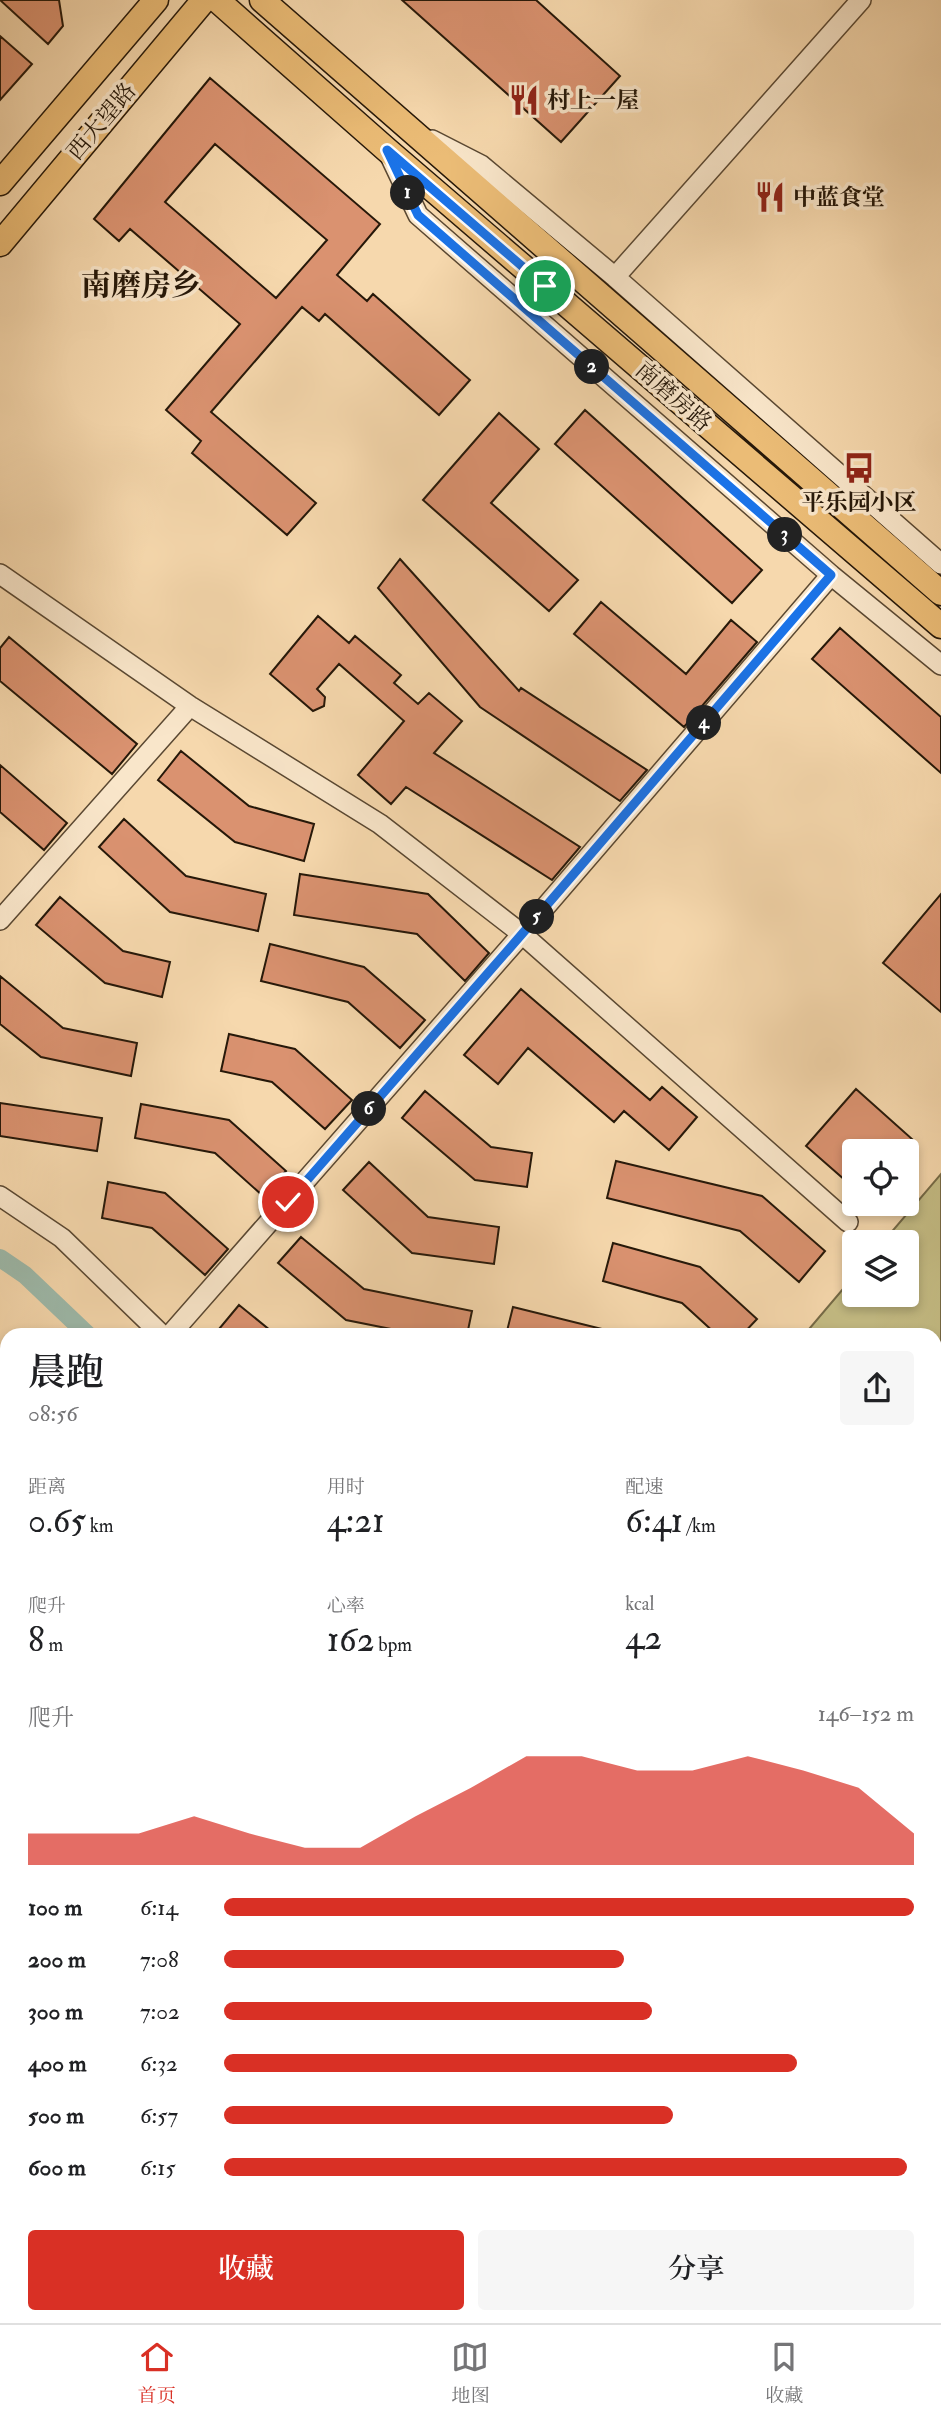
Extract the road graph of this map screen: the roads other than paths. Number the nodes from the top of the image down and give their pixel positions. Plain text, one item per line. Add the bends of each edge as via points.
1 (156, 0) edge
2 (204, 0) edge
3 (217, 0) edge
4 (262, 0) edge
5 (861, 0) edge
6 (410, 129) junction
7 (387, 150) junction
8 (0, 183) edge
9 (0, 244) edge
10 (615, 277) junction
11 (941, 564) edge
12 (0, 574) edge
13 (831, 575) junction
14 (941, 593) edge
15 (941, 626) edge
16 (936, 659) edge
17 (190, 706) junction
18 (0, 920) edge
19 (522, 934) junction
20 (0, 1196) edge
21 (848, 1222) dead end
22 (156, 1328) edge
23 (176, 1328) edge

1 - 8 main road, 西大望路
2 - 9 main road, 西大望路
3 - 7 main road, 南磨房路
4 - 6 main road, 南磨房路
5 - 10 street
6 - 10 street via 481,165
6 - 14 main road, 南磨房路
7 - 13 street via 418,215
7 - 15 main road, 南磨房路
10 - 11 street
12 - 17 street
13 - 16 street
13 - 19 street
17 - 18 street
17 - 19 street via 380,824
19 - 21 street
19 - 23 street
20 - 22 street via 62,1238

